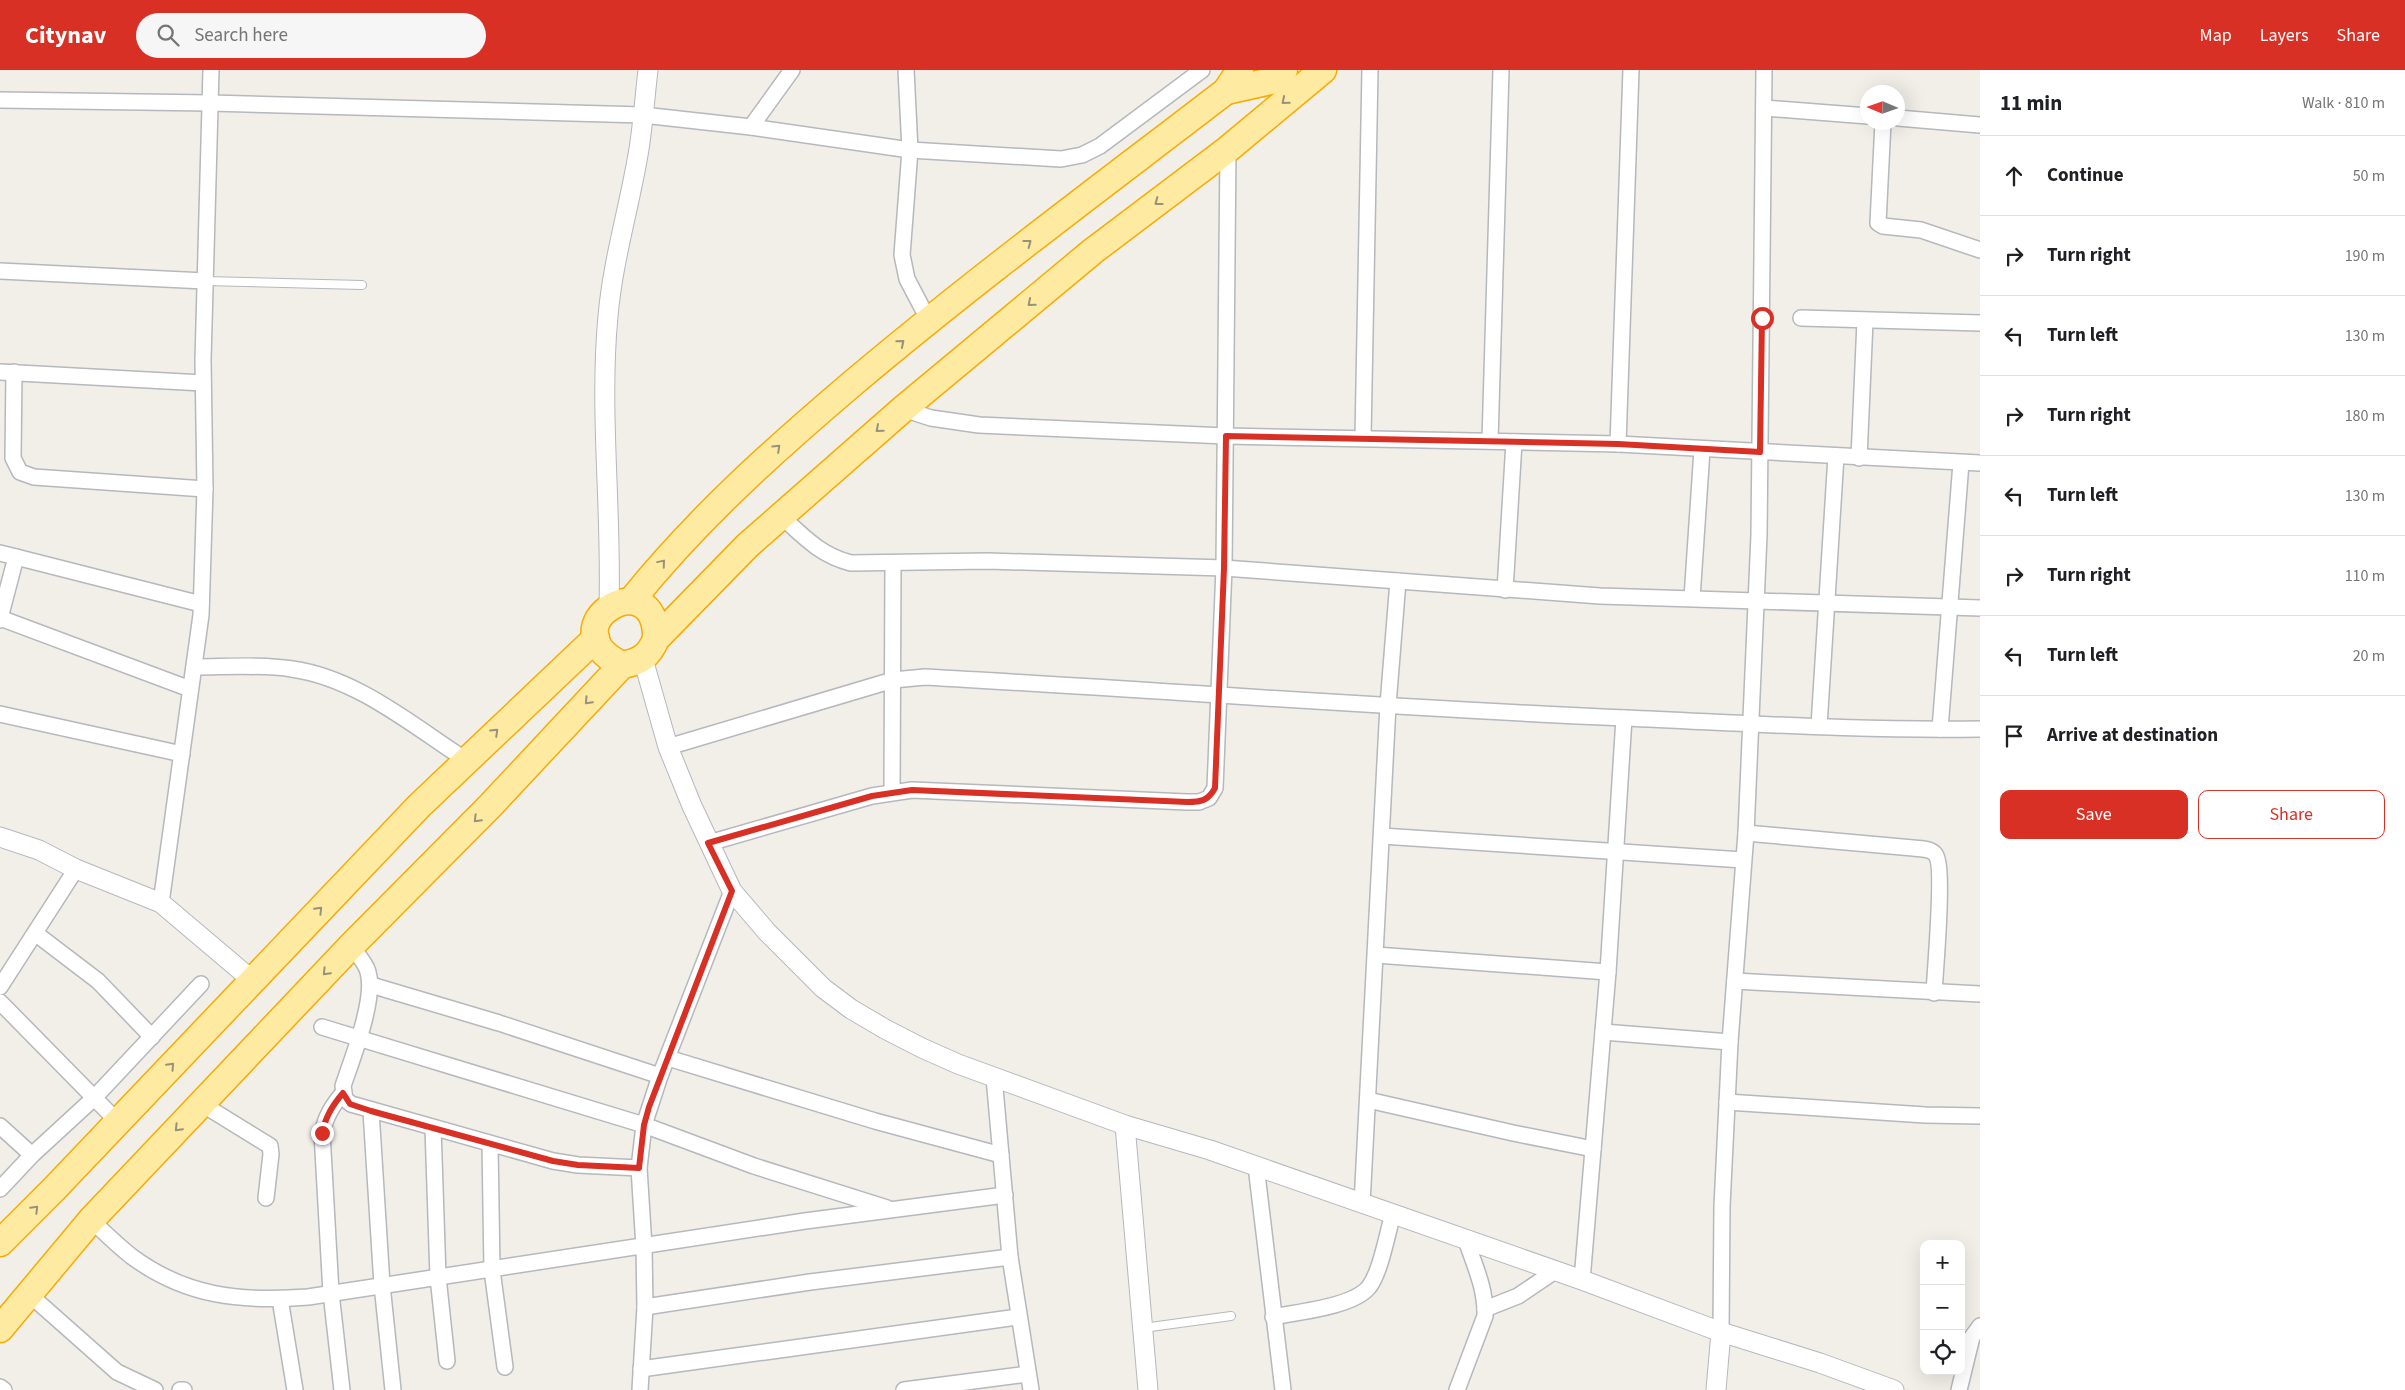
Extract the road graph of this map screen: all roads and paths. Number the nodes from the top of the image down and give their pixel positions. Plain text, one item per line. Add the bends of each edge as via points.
1 (211, 70) edge
2 (648, 70) edge
3 (792, 70) edge
4 (906, 70) edge
5 (1202, 70) edge
6 (1240, 70) edge
7 (1323, 70) edge
8 (1370, 70) edge
9 (1501, 70) edge
10 (1632, 70) edge
11 (1764, 70) edge
12 (1278, 76) edge
13 (1226, 81) edge
14 (0, 100) edge
15 (210, 103) junction
16 (1765, 108) junction
17 (643, 115) junction
18 (1860, 115) edge
19 (1905, 119) edge
20 (1980, 125) edge
21 (751, 127) junction
22 (1883, 130) edge
23 (1228, 149) junction
24 (910, 150) junction
25 (1980, 250) edge
26 (0, 271) edge
27 (205, 281) junction
28 (362, 285) dead end
29 (1801, 318) dead end
30 (928, 319) junction
31 (1864, 320) junction
32 (1980, 323) edge
33 (7, 372) edge
34 (203, 383) junction
35 (903, 409) junction
36 (1226, 436) junction
37 (1363, 438) junction
38 (1490, 441) junction
39 (1514, 442) junction
40 (1618, 444) junction
41 (1702, 450) junction
42 (1760, 452) junction
43 (1836, 456) junction
44 (1859, 458) junction
45 (1961, 463) junction
46 (1980, 463) edge
47 (205, 489) junction
48 (780, 515) junction
49 (0, 553) edge
50 (16, 557) junction
51 (893, 563) junction
52 (1224, 568) junction
53 (1398, 581) junction
54 (1505, 590) junction
55 (1692, 598) junction
56 (1756, 600) junction
57 (201, 604) junction
58 (620, 604) junction
59 (1828, 604) junction
60 (1950, 606) junction
61 (1980, 608) edge
62 (0, 618) edge
63 (596, 638) junction
64 (640, 654) junction
65 (194, 667) junction
66 (893, 680) junction
67 (190, 689) junction
68 (1220, 694) junction
69 (1388, 705) junction
70 (0, 714) edge
71 (1624, 718) junction
72 (1751, 725) junction
73 (1819, 726) junction
74 (1940, 729) junction
75 (1980, 729) edge
76 (668, 747) junction
77 (182, 754) junction
78 (466, 760) junction
79 (892, 792) junction
80 (1746, 833) junction
81 (0, 836) edge
82 (1382, 836) junction
83 (708, 843) junction
84 (1616, 850) junction
85 (1743, 860) junction
86 (76, 869) junction
87 (732, 891) junction
88 (161, 904) junction
89 (35, 933) junction
90 (351, 946) junction
91 (1376, 955) junction
92 (1608, 972) junction
93 (252, 980) junction
94 (1735, 981) junction
95 (201, 984) dead end
96 (371, 985) junction
97 (0, 987) edge
98 (1934, 993) junction
99 (1980, 994) edge
100 (0, 1002) edge
101 (322, 1027) dead end
102 (1603, 1032) junction
103 (152, 1036) junction
104 (358, 1039) junction
105 (1730, 1042) junction
106 (668, 1058) junction
107 (660, 1076) junction
108 (994, 1077) junction
109 (343, 1093) junction
110 (94, 1098) junction
111 (1368, 1100) junction
112 (1727, 1102) junction
113 (202, 1104) junction
114 (371, 1111) junction
115 (1980, 1116) edge
116 (118, 1122) junction
117 (644, 1125) junction
118 (1126, 1125) junction
119 (0, 1126) edge
120 (433, 1128) junction
121 (490, 1144) junction
122 (1593, 1149) junction
123 (1001, 1155) junction
124 (32, 1156) junction
125 (1256, 1166) junction
126 (639, 1168) junction
127 (0, 1189) edge
128 (1005, 1195) junction
129 (266, 1198) dead end
130 (1362, 1204) junction
131 (889, 1209) junction
132 (1393, 1214) junction
133 (91, 1220) junction
134 (1466, 1240) junction
135 (0, 1243) edge
136 (644, 1247) junction
137 (1010, 1257) junction
138 (492, 1270) junction
139 (1555, 1271) junction
140 (438, 1277) junction
141 (1582, 1280) junction
142 (382, 1285) junction
143 (331, 1293) junction
144 (30, 1295) junction
145 (280, 1299) junction
146 (645, 1307) junction
147 (1485, 1309) junction
148 (1231, 1316) dead end
149 (1018, 1317) junction
150 (1273, 1317) junction
151 (1980, 1326) edge
152 (1143, 1328) junction
153 (0, 1329) edge
154 (1721, 1332) junction
155 (447, 1361) dead end
156 (505, 1367) dead end
157 (641, 1369) junction
158 (1028, 1374) junction
159 (0, 1387) edge
160 (4, 1390) edge
161 (155, 1390) edge
162 (180, 1390) edge
163 (184, 1390) edge
164 (295, 1390) edge
165 (342, 1390) edge
166 (393, 1390) edge
167 (640, 1390) edge
168 (904, 1390) edge
169 (1031, 1390) edge
170 (1148, 1390) edge
171 (1283, 1390) edge
172 (1457, 1390) edge
173 (1716, 1390) edge
174 (1894, 1390) edge
175 (1959, 1390) edge

1 - 15 street
2 - 17 street
3 - 21 street
4 - 24 street
5 - 24 street via 1100,146 1082,155 1061,159
6 - 13 highway
7 -> 23 highway
8 - 37 street
9 - 38 street
10 - 40 street
11 - 16 street
12 - 13 highway
30 -> 13 highway
14 - 15 street
15 - 17 street
15 - 27 street
16 - 18 street
16 - 42 street
17 - 21 street
17 - 58 street via 612,282 605,362 610,565
19 - 20 street
21 - 24 street
22 - 25 street via 1878,223 1938,234
23 -> 35 highway via 1093,251
23 - 36 street
24 - 30 street via 902,255 907,278
26 - 27 street
27 - 28 lane
27 - 34 street
29 - 31 street
58 -> 30 highway via 782,443
31 - 32 street
31 - 44 street
33 - 34 street
33 - 47 street via 12,458 20,472 34,477
34 - 47 street
35 - 36 street via 964,424
35 -> 48 highway
36 - 37 street
36 - 52 street
37 - 38 street
38 - 39 street
39 - 40 street
39 - 54 street
40 - 41 street
41 - 42 street
41 - 55 street
42 - 43 street
42 - 56 street
43 - 44 street
43 - 59 street
44 - 45 street
45 - 46 street
45 - 60 street
47 - 57 street
48 - 51 street via 814,546 833,558 851,563
48 - 64 highway
49 - 50 street
50 - 57 street
50 - 62 street
51 - 52 street via 988,561
51 - 66 street
52 - 53 street
52 - 68 street
53 - 54 street
53 - 69 street
54 - 55 street
55 - 56 street
56 - 59 street
56 - 72 street
57 - 65 street
58 - 63 highway via 600,615
58 - 64 highway via 644,607 652,616 656,627
59 - 60 street
59 - 73 street
60 - 61 street
60 - 74 street
62 - 67 street
63 - 64 highway via 604,654
78 -> 63 highway
64 - 76 street
64 -> 90 highway
65 - 67 street
65 - 78 street via 270,666 320,676 353,688
66 - 68 street via 925,677
66 - 76 street
66 - 79 street
67 - 77 street
68 - 69 street
68 - 79 street via 1215,788 1209,798 1199,802 941,790
69 - 71 street via 1539,716
69 - 82 street
70 - 77 street
71 - 72 street
71 - 84 street
72 - 73 street
72 - 80 street
73 - 74 street
74 - 75 street
76 - 83 street
77 - 88 street
93 -> 78 highway
79 - 83 street
80 - 85 street
80 - 98 street via 1913,848 1936,854 1940,886
81 - 86 street via 39,850
82 - 84 street
82 - 91 street
83 - 87 street
84 - 85 street
84 - 92 street
85 - 94 street
86 - 88 street
86 - 89 street
87 - 106 street
87 - 108 street via 795,961 851,1009 922,1048
88 - 93 street
89 - 97 street
89 - 103 street via 98,981
90 - 96 street via 368,971
90 -> 113 highway
91 - 92 street
91 - 111 street
92 - 102 street
116 -> 93 highway
94 - 98 street
94 - 105 street
95 - 103 street
96 - 104 street
96 - 107 street
98 - 99 street
100 - 110 street
101 - 104 street
102 - 105 street
102 - 122 street
103 - 110 street
104 - 109 street
104 - 117 street
105 - 112 street
106 - 107 street
106 - 123 street via 875,1122
107 - 117 street
108 - 118 street
108 - 123 street
109 - 114 street via 350,1104
109 - 143 street via 329,1112 322,1133
110 - 116 street
110 - 124 street
111 - 122 street
111 - 130 street
112 - 115 street
112 - 154 street
113 - 129 street via 270,1146
113 -> 133 highway
114 - 120 street
114 - 142 street
135 -> 116 highway
117 - 126 street
117 - 131 street via 754,1166
118 - 125 street
118 - 152 street
119 - 124 street
120 - 121 street
120 - 140 street
121 - 126 street via 578,1165
121 - 138 street
122 - 141 street
123 - 128 street
124 - 127 street
125 - 130 street
125 - 150 street
126 - 136 street
128 - 131 street
128 - 137 street
130 - 132 street
131 - 136 street
132 - 134 street
132 - 150 street via 1368,1288 1346,1302
133 - 144 highway
133 - 145 street via 130,1256 183,1286 230,1296
134 - 139 street
134 - 147 street via 1482,1288
136 - 138 street
136 - 146 street
137 - 146 street
137 - 149 street
138 - 140 street
138 - 156 street
139 - 141 street
139 - 147 street via 1518,1296
140 - 142 street
140 - 155 street
141 - 154 street
142 - 143 street
142 - 166 street
143 - 145 street
143 - 165 street
144 - 153 highway
144 - 161 street via 118,1372
145 - 164 street
146 - 157 street
147 - 172 street via 1482,1326
148 - 152 lane
149 - 157 street
149 - 158 street
150 - 171 street
151 - 175 street via 1972,1337
152 - 170 street
154 - 173 street
154 - 174 street
157 - 167 street
158 - 168 street
158 - 169 street
159 - 160 street
162 - 163 street

